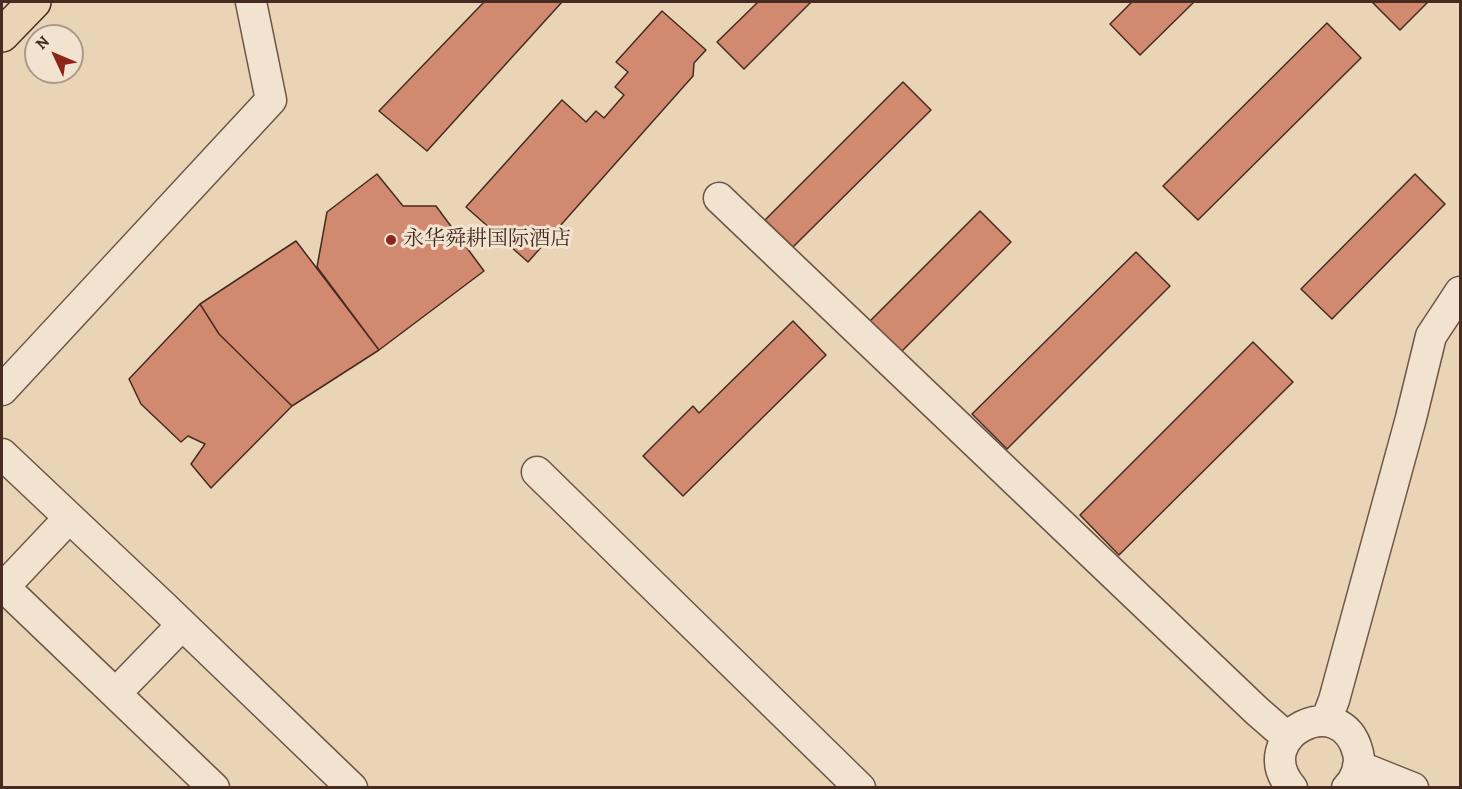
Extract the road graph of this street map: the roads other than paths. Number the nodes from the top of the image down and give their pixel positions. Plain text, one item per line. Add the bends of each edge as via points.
1 (34, 2) edge
2 (251, 2) edge
3 (2, 35) edge
4 (719, 198) dead end
5 (1461, 292) edge
6 (2, 390) edge
7 (2, 454) edge
8 (537, 472) dead end
9 (69, 518) junction
10 (3, 586) edge
11 (182, 625) junction
12 (116, 693) junction
13 (1326, 721) junction
14 (1288, 738) junction
15 (1353, 777) edge
16 (214, 788) edge
17 (352, 788) edge
18 (860, 788) edge
19 (1292, 788) edge
20 (1413, 788) edge

1 - 3 main road
2 - 6 street via 271,100
4 - 14 street
5 - 13 street via 1431,336
7 - 9 street
8 - 18 street
9 - 10 street
9 - 11 street
10 - 12 street
11 - 12 street
11 - 17 street
12 - 16 street
13 - 14 street via 1300,726
13 - 15 street via 1339,725 1356,745 1359,758
14 - 19 street via 1281,757 1286,781
15 - 20 street

